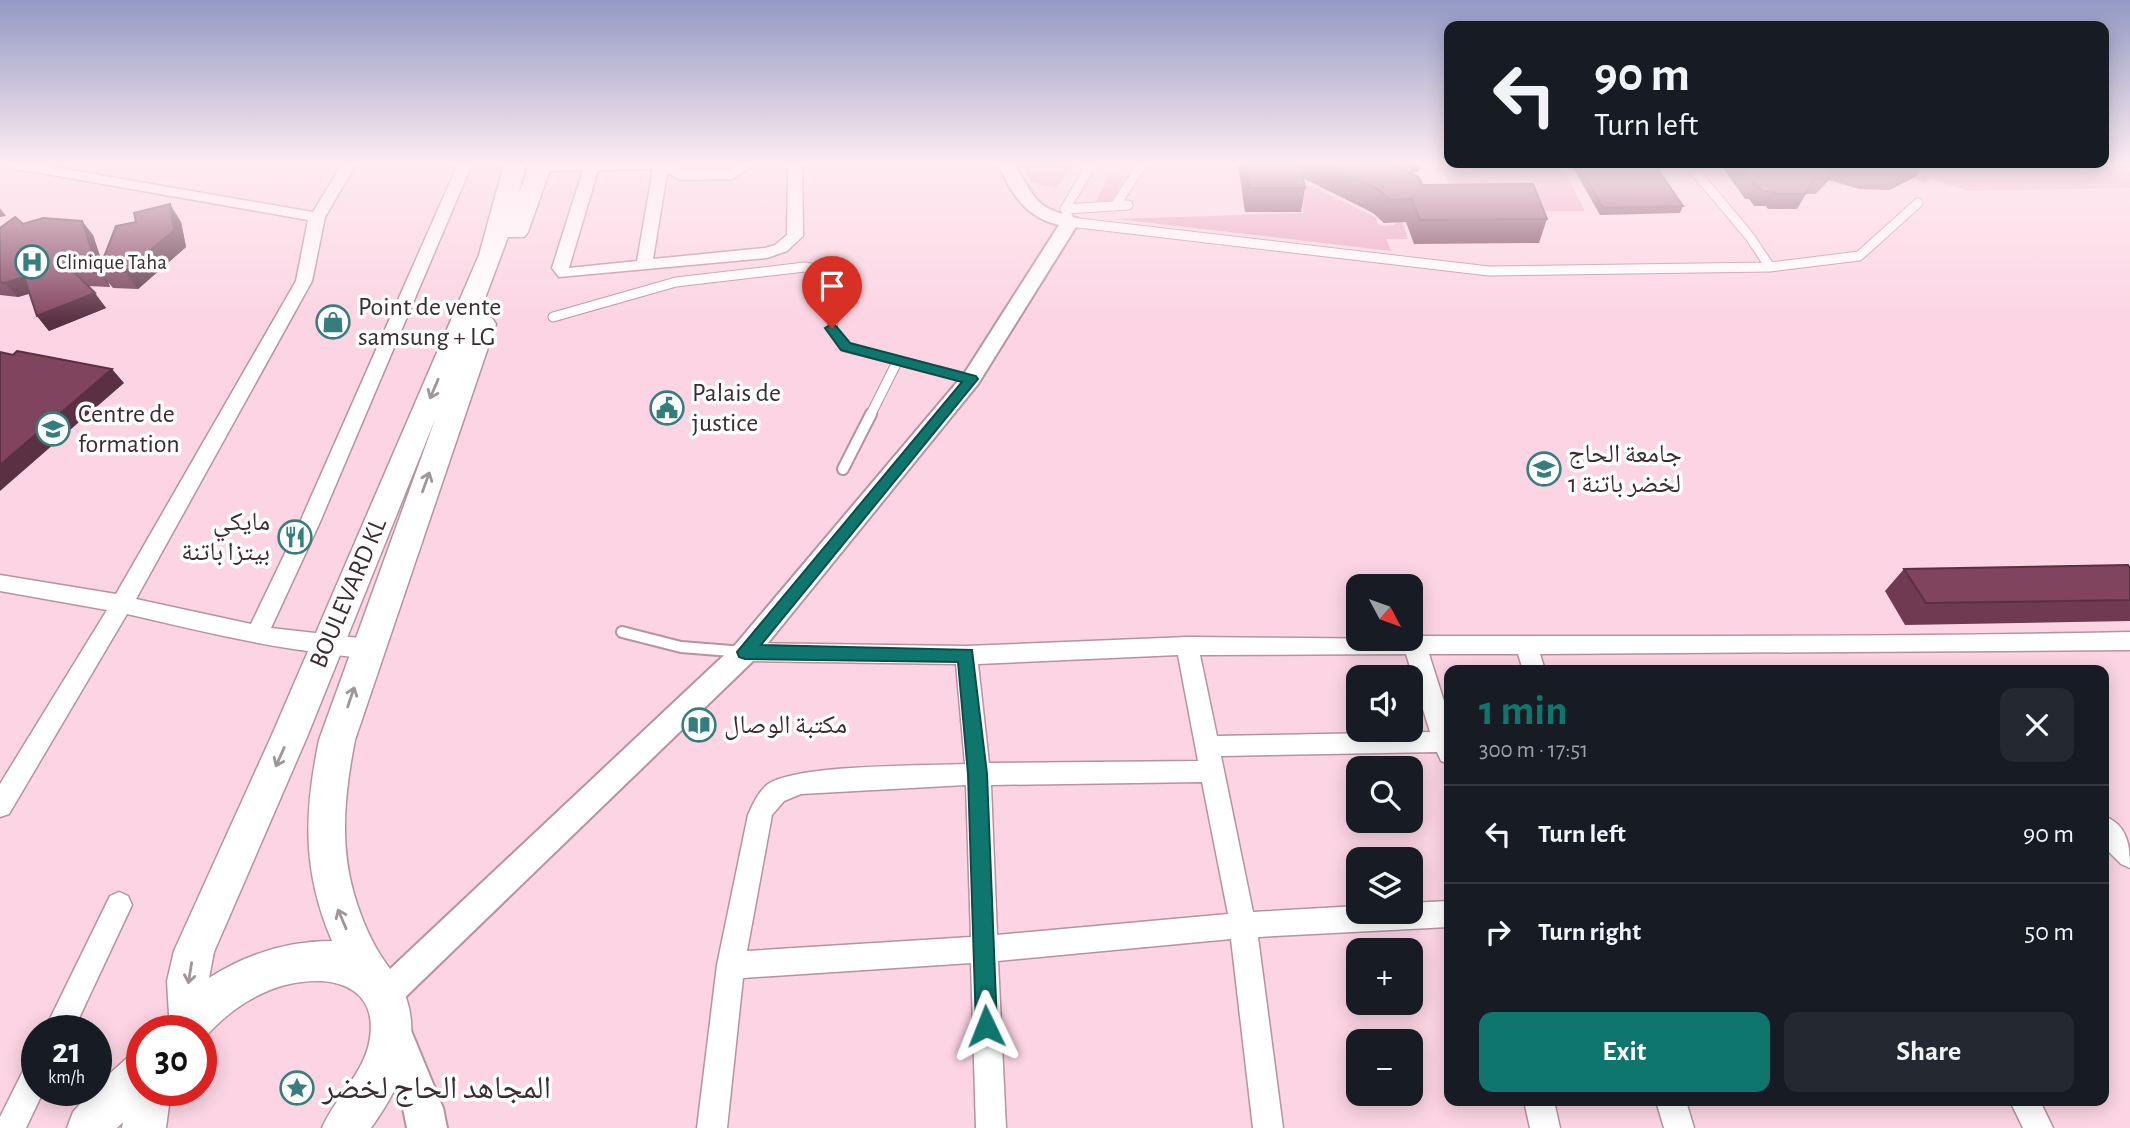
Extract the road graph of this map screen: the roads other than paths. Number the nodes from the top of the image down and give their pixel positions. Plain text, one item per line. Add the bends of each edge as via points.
1 (317, 217) edge
2 (442, 217) edge
3 (508, 217) edge
4 (514, 217) edge
5 (576, 217) edge
6 (653, 217) edge
7 (796, 217) edge
8 (1067, 217) edge
9 (1080, 217) edge
10 (1733, 217) edge
11 (1903, 217) edge
12 (644, 265) junction
13 (1770, 267) junction
14 (553, 317) dead end
15 (897, 362) junction
16 (971, 379) junction
17 (843, 469) dead end
18 (0, 583) edge
19 (122, 604) junction
20 (622, 632) dead end
21 (257, 635) junction
22 (2130, 641) edge
23 (1526, 645) junction
24 (325, 646) junction
25 (1187, 646) junction
26 (1346, 646) edge
27 (1423, 646) edge
28 (368, 648) junction
29 (1417, 651) edge
30 (745, 652) junction
31 (966, 655) junction
32 (1532, 665) edge
33 (1444, 738) edge
34 (1444, 748) edge
35 (1210, 758) junction
36 (978, 774) junction
37 (0, 806) edge
38 (119, 905) dead end
39 (1444, 914) edge
40 (1243, 925) junction
41 (983, 949) junction
42 (731, 965) junction
43 (382, 1002) junction
44 (66, 1015) edge
45 (186, 1015) edge
46 (198, 1015) edge
47 (126, 1088) edge
48 (21, 1097) edge
49 (147, 1106) edge
50 (1540, 1106) edge
51 (1672, 1106) edge
52 (2027, 1106) edge
53 (10, 1113) edge
54 (89, 1128) edge
55 (144, 1128) edge
56 (344, 1128) edge
57 (427, 1128) edge
58 (712, 1128) edge
59 (991, 1128) edge
60 (1268, 1128) edge
61 (1545, 1128) edge
62 (1679, 1128) edge
63 (2038, 1128) edge

1 - 19 street via 304,281
2 - 21 street
3 -> 24 main road, BOULEVARD KL
28 -> 4 main road, BOULEVARD KL
5 - 12 street via 560,270
6 - 12 street
7 - 12 street via 796,236 767,253
8 - 16 street
9 - 13 lane via 1489,271
10 - 13 lane
11 - 13 lane via 1859,256
14 - 15 lane via 676,282 805,267 820,270 838,284 832,328 838,340
15 - 16 lane
15 - 17 lane
16 - 30 street
18 - 19 street
19 - 21 street
19 - 37 street
20 - 30 lane via 681,647
21 - 24 street
22 - 23 street
23 - 27 street
23 - 32 street
24 - 28 street
24 -> 45 main road, BOULEVARD KL via 194,951
25 - 26 street
25 - 31 street
25 - 35 street
43 -> 28 main road, BOULEVARD KL via 334,899 325,847 327,786 337,740
29 - 33 street
30 - 31 street
30 - 43 street
31 - 36 street
34 - 35 street
35 - 36 street
35 - 40 street
36 - 41 street
36 - 42 street via 779,788 766,800 760,815
38 - 44 street
39 - 40 street
40 - 41 street
40 - 60 street
41 - 42 street
41 - 59 street
42 - 58 street
43 - 46 main road via 350,965 322,958 289,962 243,981
43 - 56 main road via 382,1069
43 - 57 main road
47 - 54 main road
48 - 53 street
49 - 55 main road
50 - 61 street
51 - 62 street
52 - 63 street

